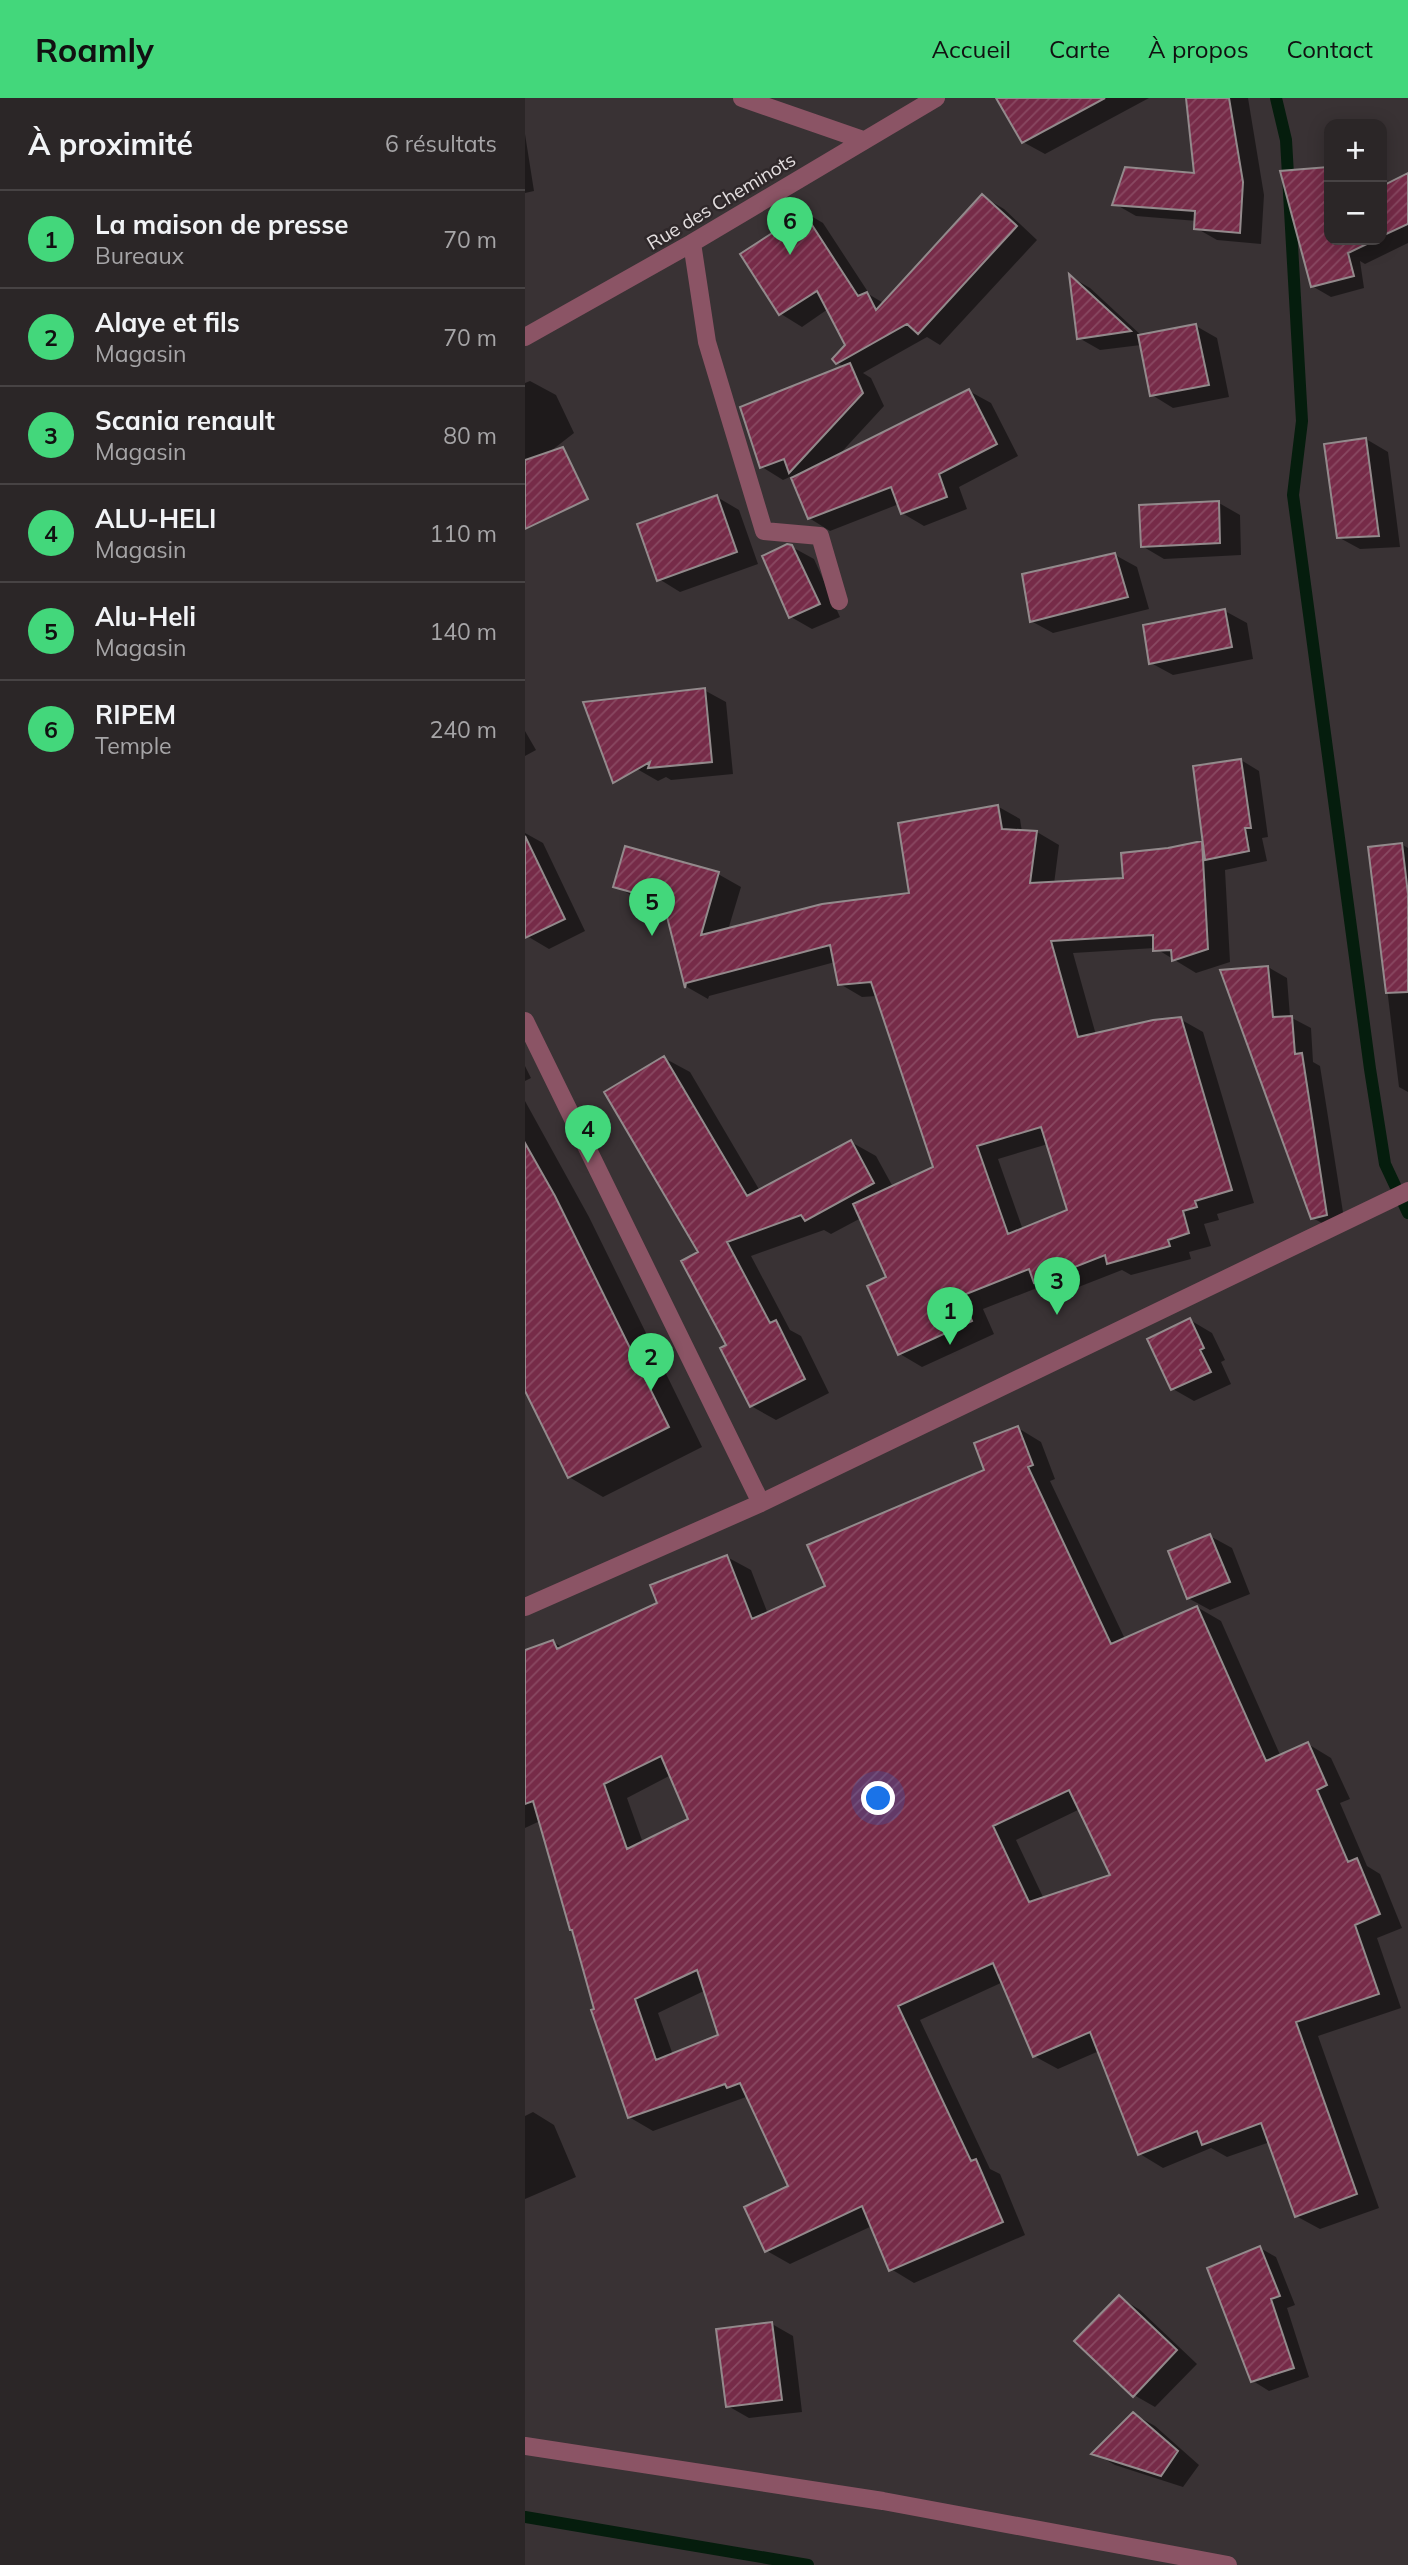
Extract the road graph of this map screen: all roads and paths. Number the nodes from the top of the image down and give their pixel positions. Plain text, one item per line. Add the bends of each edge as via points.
1 (742, 98) edge
2 (936, 98) edge
3 (863, 140) junction
4 (692, 243) junction
5 (525, 337) edge
6 (839, 601) dead end
7 (525, 1021) edge
8 (1408, 1191) edge
9 (761, 1503) junction
10 (525, 1608) edge
11 (525, 2446) edge
12 (1229, 2565) edge

1 - 3 street
2 - 3 street, Rue des Cheminots
3 - 4 street, Rue des Cheminots
4 - 5 street, Rue des Cheminots
4 - 6 street via 707,342 764,531 820,536
7 - 9 street
8 - 9 street
9 - 10 street
11 - 12 street via 883,2501

